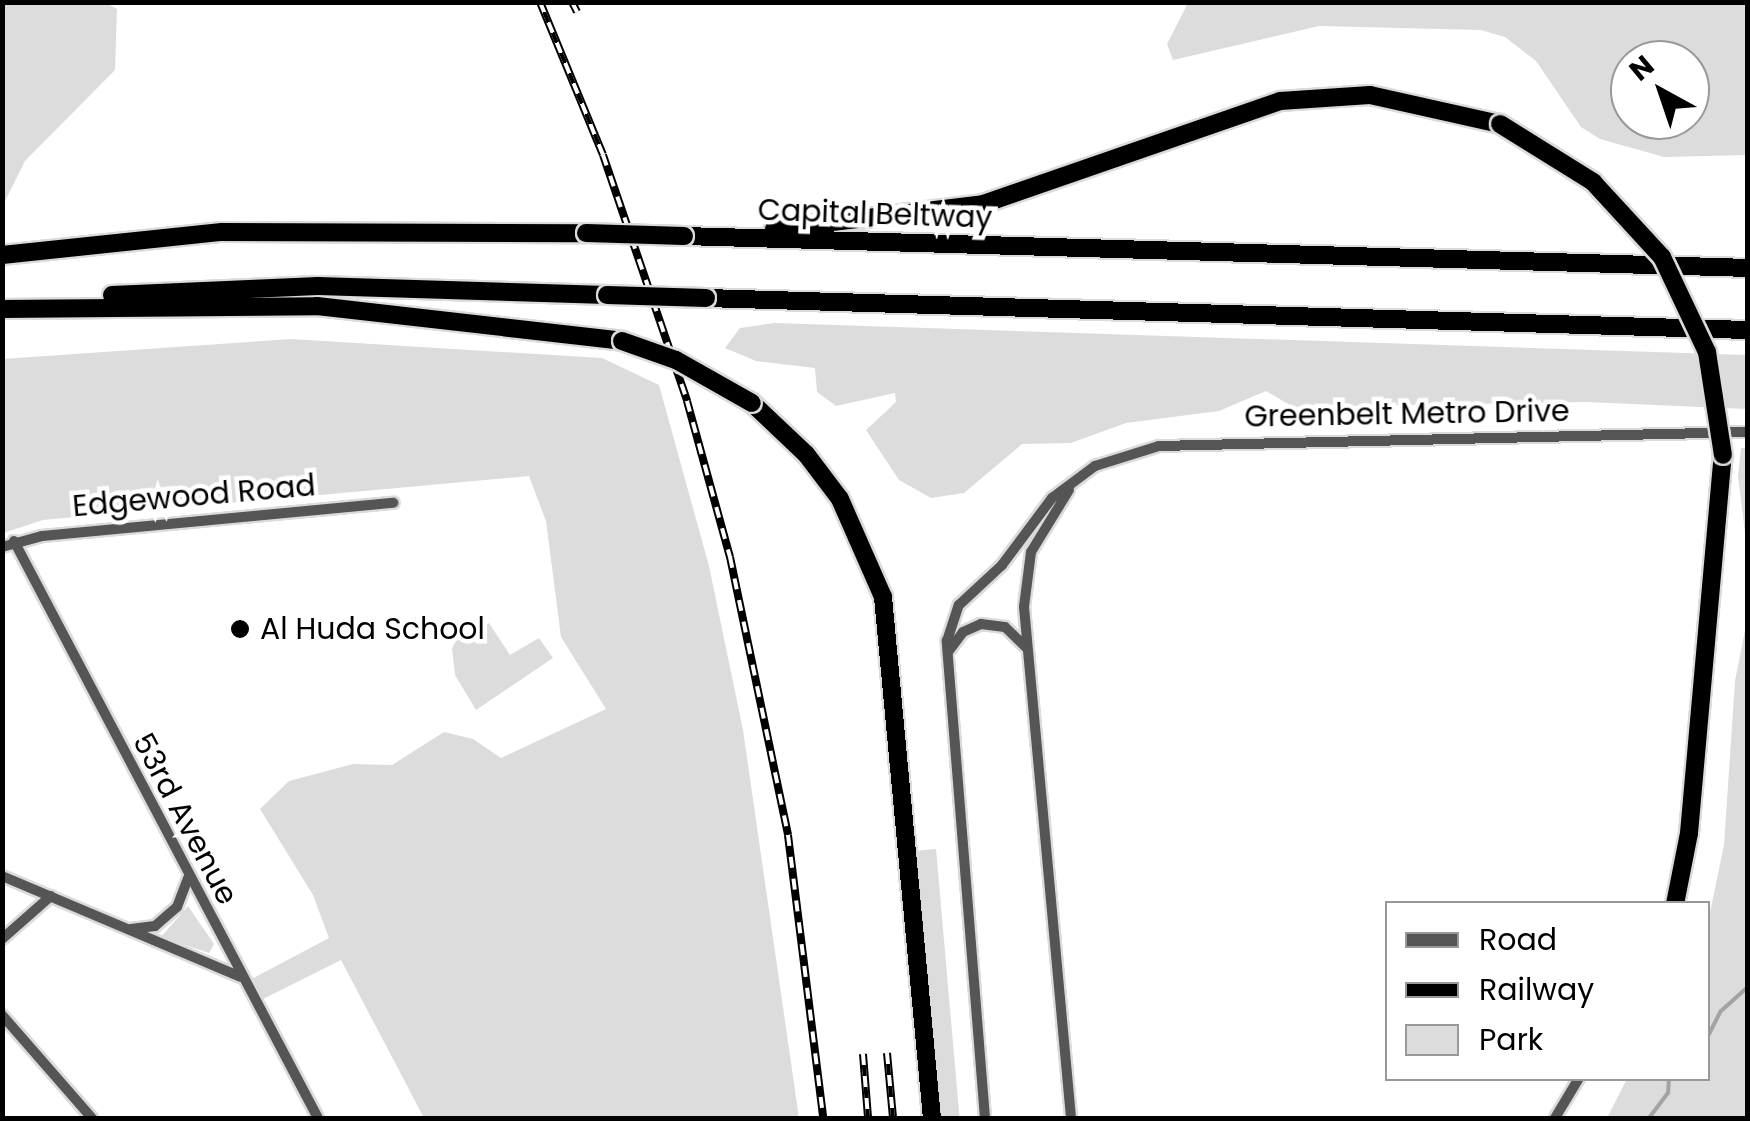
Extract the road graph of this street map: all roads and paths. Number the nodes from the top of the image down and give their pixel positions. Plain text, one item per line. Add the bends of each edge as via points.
1 (684, 236) junction
2 (2, 254) edge
3 (1748, 268) edge
4 (2, 308) edge
5 (1748, 330) edge
6 (1748, 432) edge
7 (1076, 481) junction
8 (393, 503) dead end
9 (8, 544) edge
10 (1026, 648) junction
11 (948, 653) junction
12 (2, 876) edge
13 (188, 878) junction
14 (51, 896) junction
15 (1677, 901) edge
16 (127, 930) junction
17 (2, 939) edge
18 (242, 977) junction
19 (2, 1015) edge
20 (1578, 1081) edge
21 (92, 1118) edge
22 (318, 1118) edge
23 (932, 1118) edge
24 (984, 1118) edge
25 (1071, 1118) edge
26 (1555, 1118) edge

1 - 2 highway, Capital Beltway, bridge via 241,231
1 - 3 highway, Capital Beltway
1 - 15 highway, bridge via 939,213 1280,101 1325,95 1415,100 1500,124 1593,182 1662,258 1707,352 1723,455
4 - 5 highway, bridge via 226,287
4 - 23 highway, bridge via 317,306 622,341 676,360 752,404 806,454 840,499 883,596
6 - 7 street, Greenbelt Metro Drive via 1159,446 1118,456
7 - 10 street via 1031,552
7 - 11 street, Greenbelt Metro Drive via 1045,506 1002,566 960,605 949,627
8 - 9 street, Edgewood Road
9 - 13 street, 53rd Avenue
10 - 11 street via 1005,627 981,624 963,632
10 - 25 street
11 - 24 street, Greenbelt Metro Drive
12 - 14 street
13 - 16 street via 177,907 155,926
13 - 18 street, 53rd Avenue
14 - 16 street
14 - 17 street
16 - 18 street
18 - 22 street, 53rd Avenue
19 - 21 street
20 - 26 street

